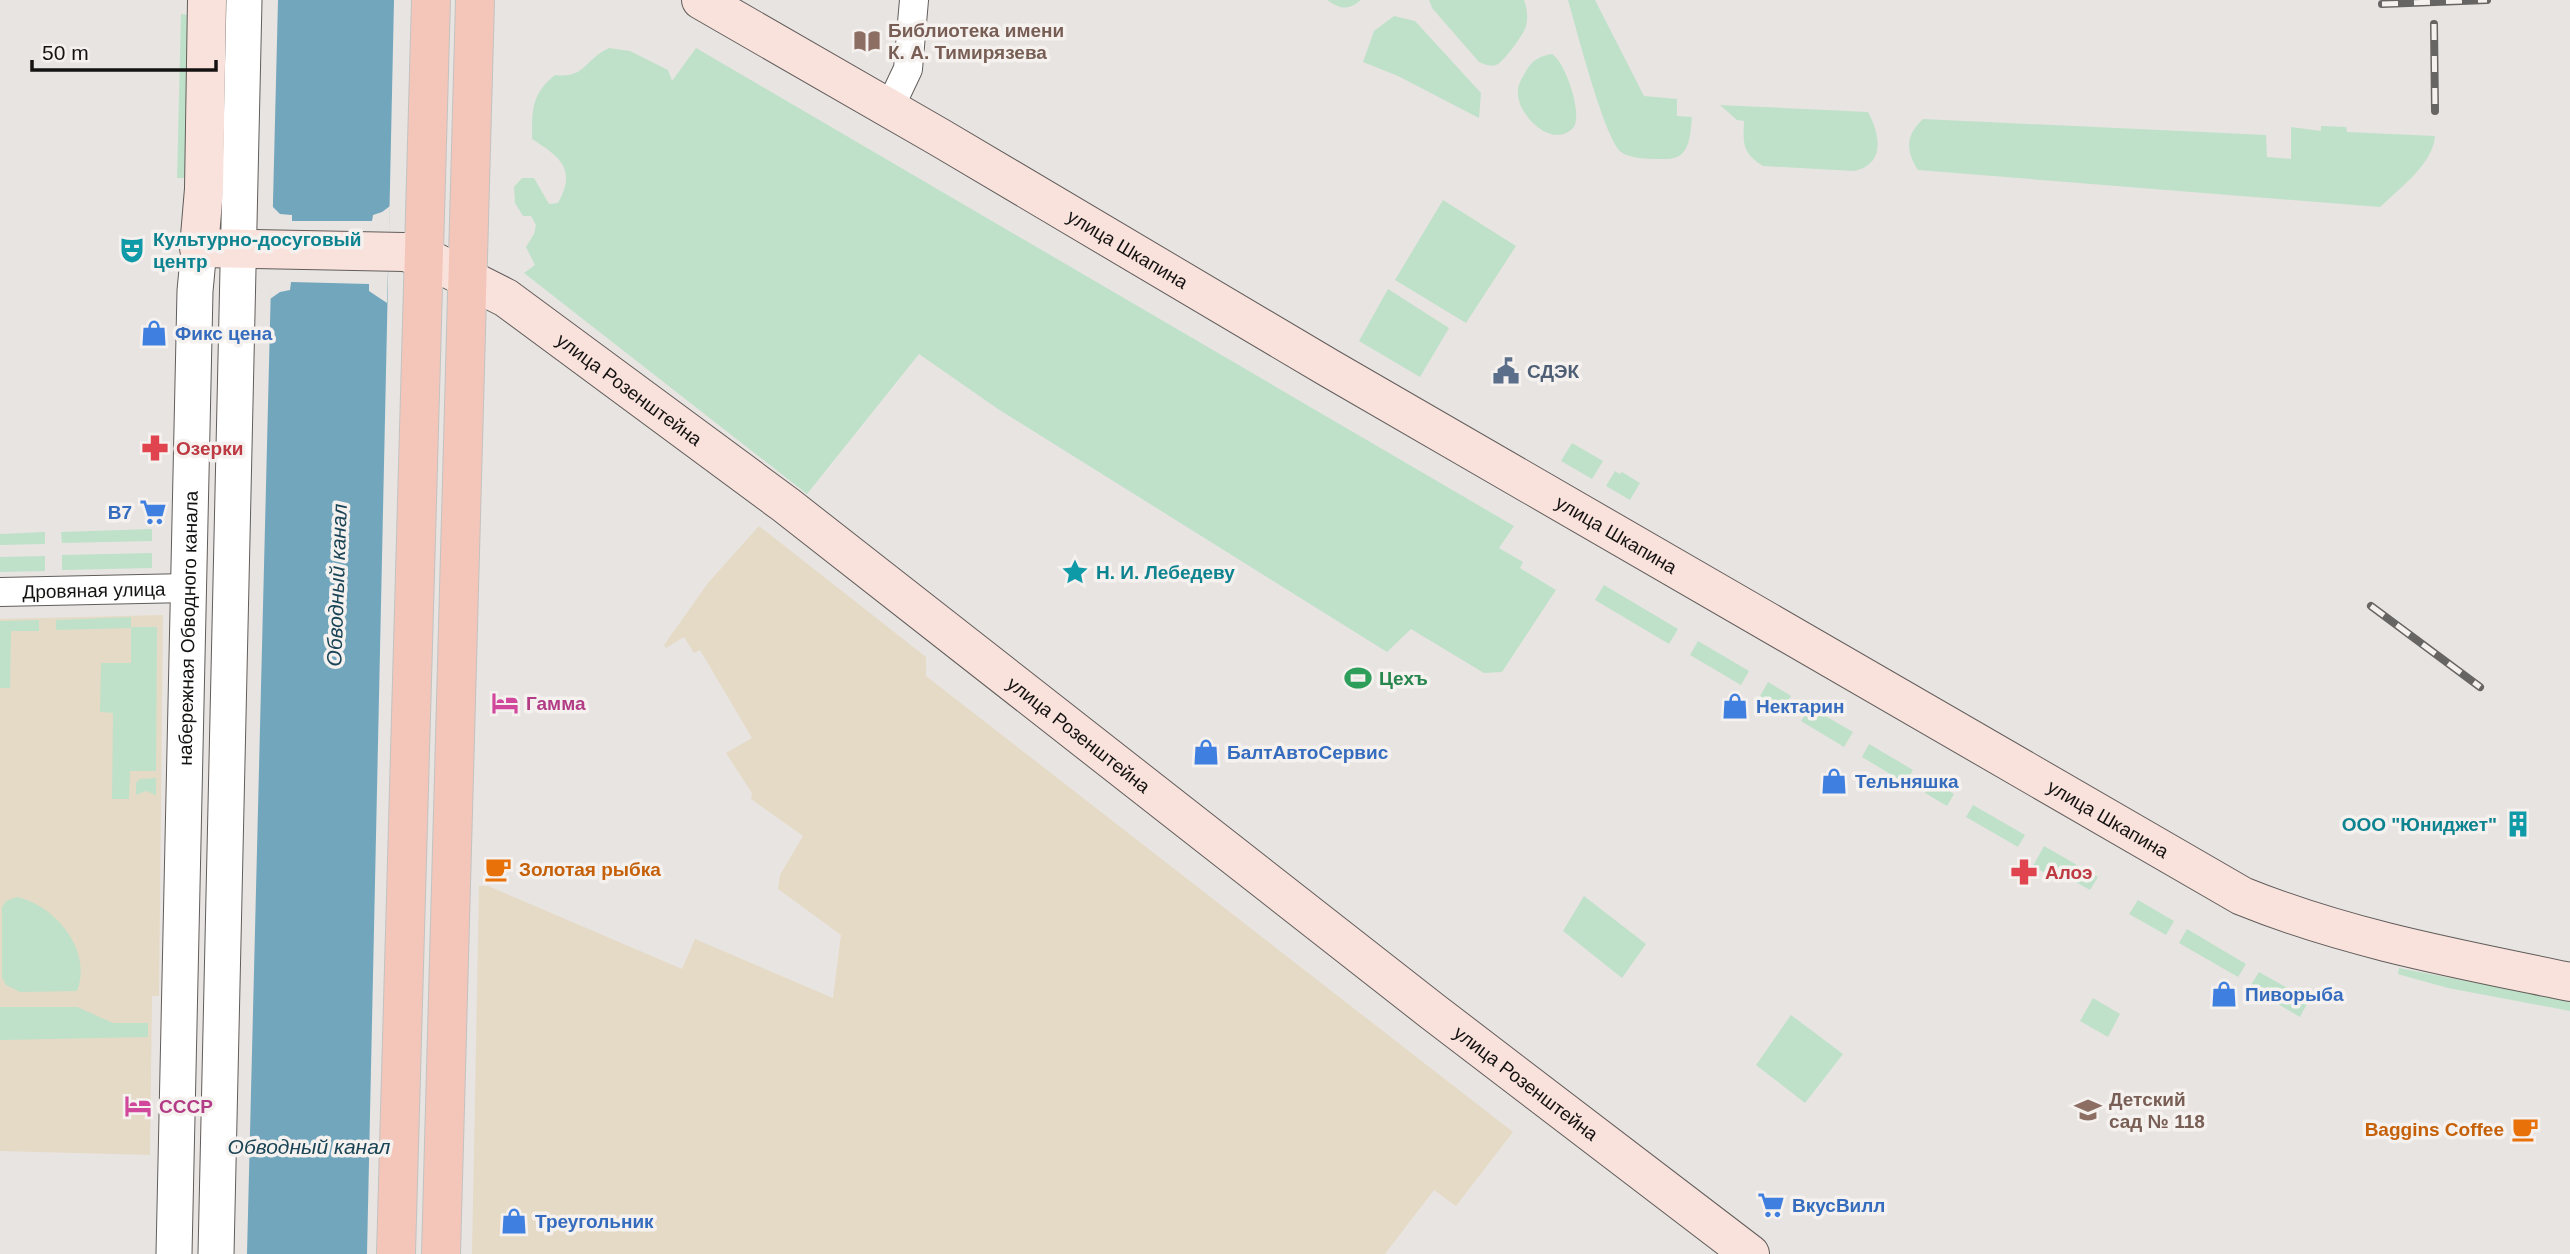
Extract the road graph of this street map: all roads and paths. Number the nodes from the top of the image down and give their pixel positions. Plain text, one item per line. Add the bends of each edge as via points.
1 (207, 0) edge
2 (244, 0) edge
3 (431, 0) edge
4 (475, 0) edge
5 (701, 0) edge
6 (914, 0) edge
7 (889, 108) junction
8 (199, 248) junction
9 (254, 249) junction
10 (407, 253) junction
11 (467, 278) junction
12 (188, 589) junction
13 (0, 592) edge
14 (2570, 982) edge
15 (174, 1254) edge
16 (216, 1254) edge
17 (396, 1254) edge
18 (441, 1254) edge
19 (1750, 1254) edge

1 - 8 main road, набережная Обводного канала
2 - 9 street
3 - 10 main road
4 - 11 main road
5 - 7 main road, улица Шкапина
6 - 7 street via 908,69
7 - 14 main road, улица Шкапина via 2242,897 2367,939
8 - 9 main road
8 - 12 street, набережная Обводного канала
9 - 10 main road
9 - 16 street
10 - 11 main road, улица Розенштейна
10 - 17 main road
11 - 18 main road
11 - 19 main road, улица Розенштейна via 506,298 786,505
12 - 13 street, Дровяная улица
12 - 15 street, набережная Обводного канала

